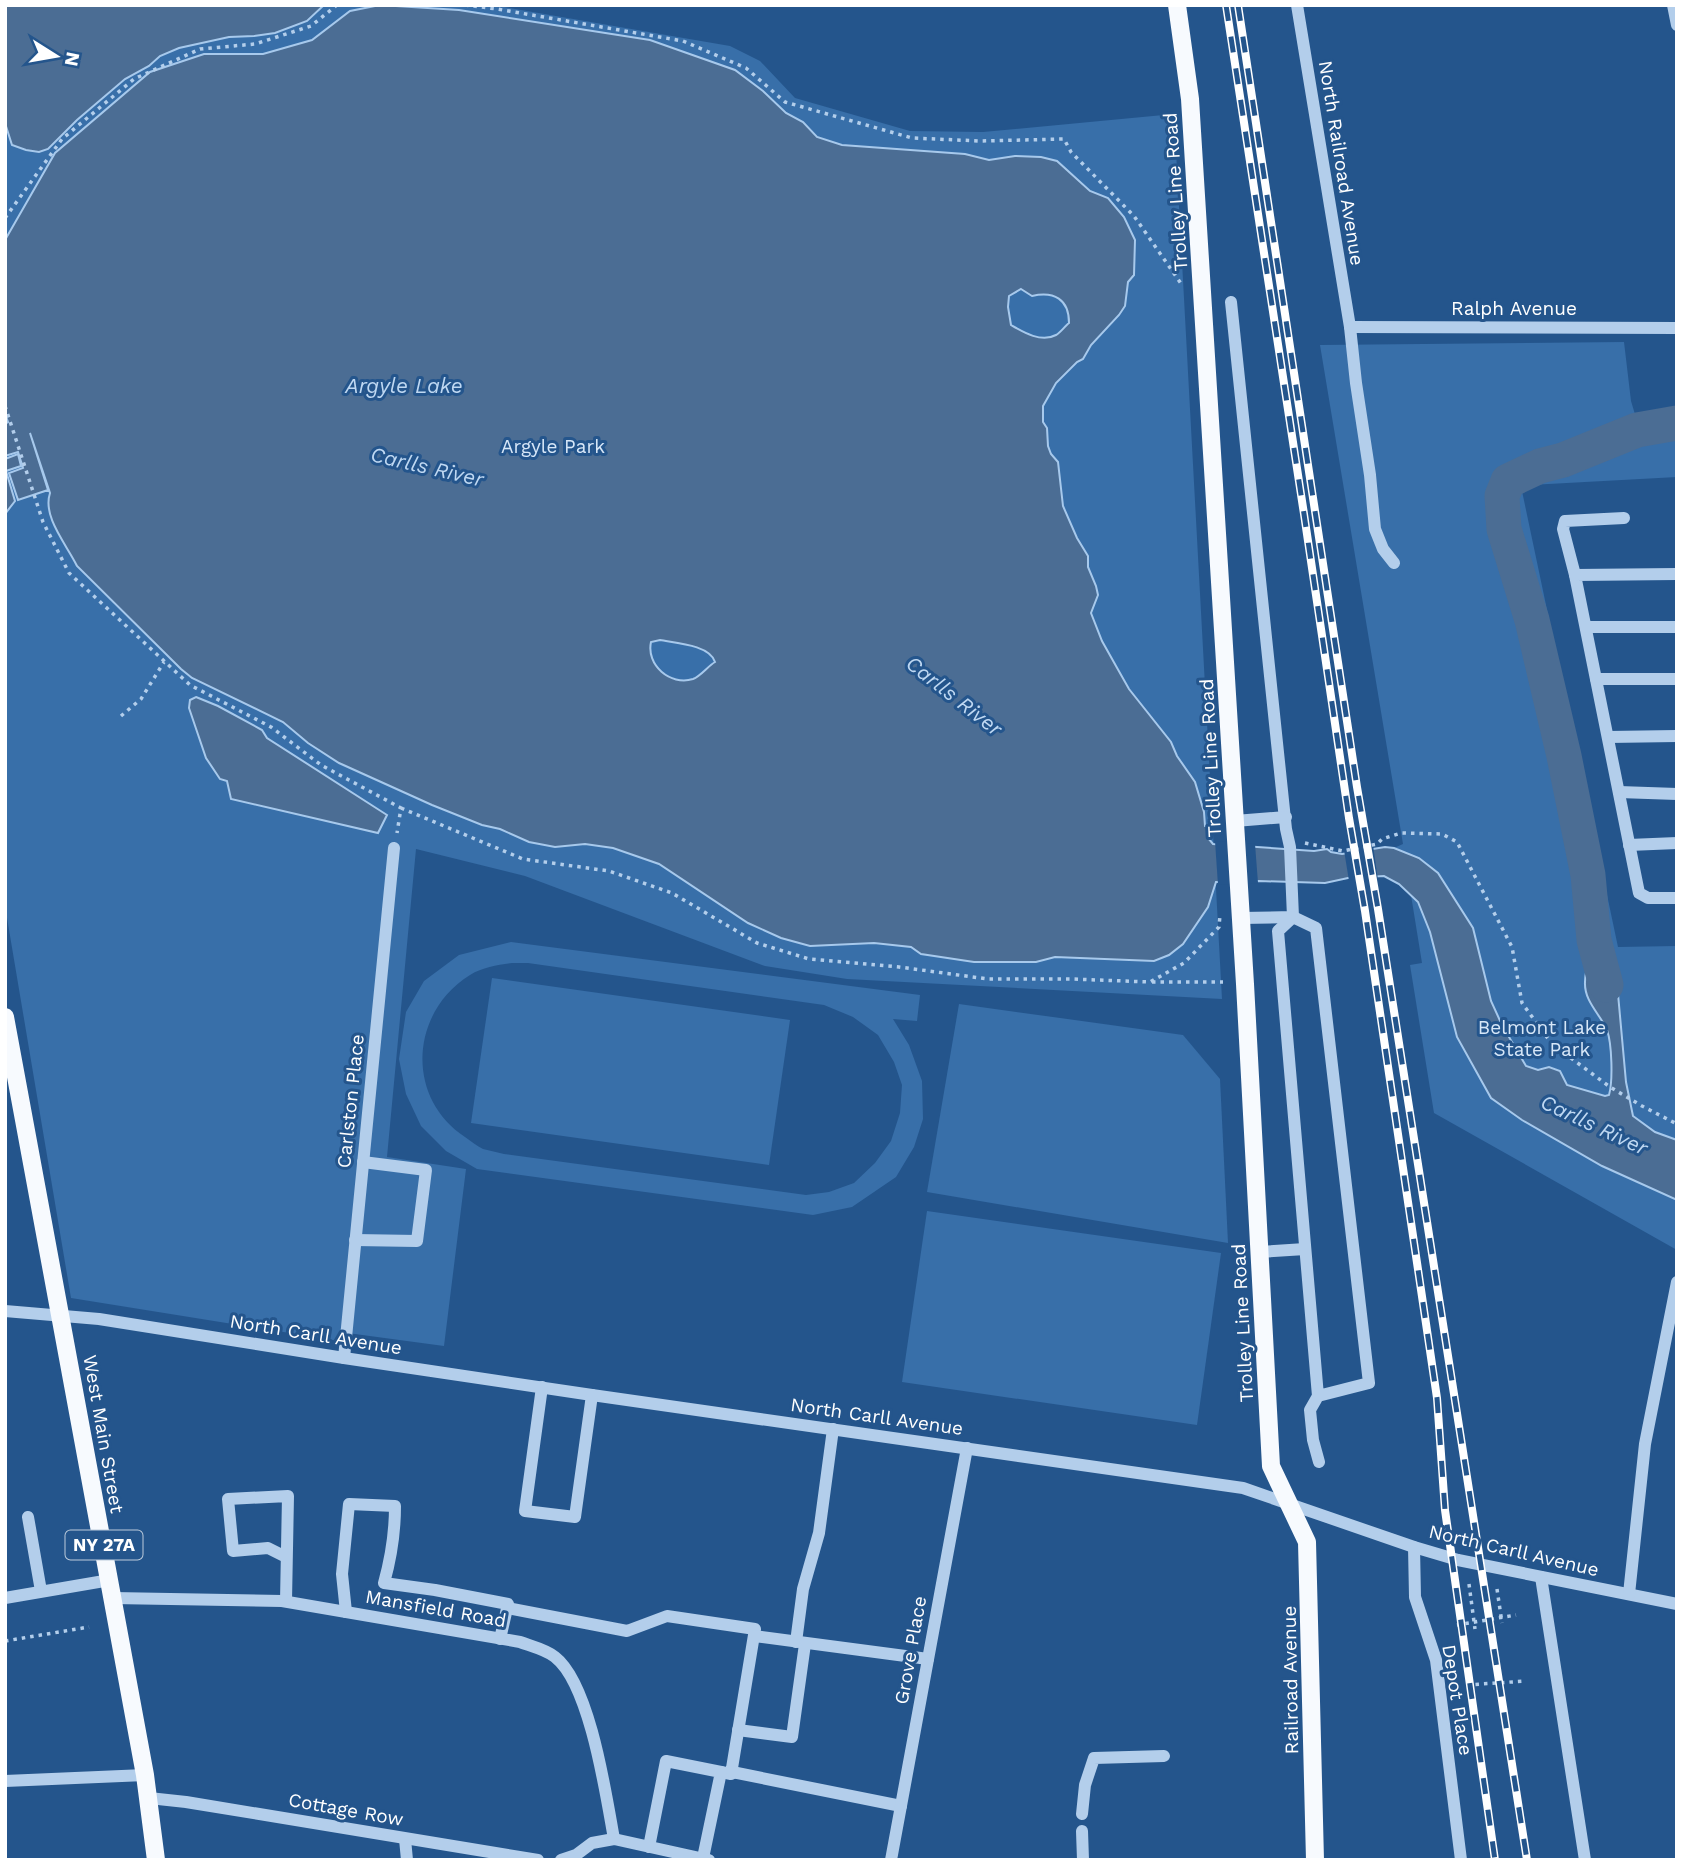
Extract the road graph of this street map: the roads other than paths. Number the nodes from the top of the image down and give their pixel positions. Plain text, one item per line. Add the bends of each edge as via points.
1 (1177, 5) edge
2 (1297, 5) edge
3 (1673, 5) edge
4 (1677, 25) edge
5 (1231, 302) dead end
6 (1350, 327) junction
7 (1677, 328) edge
8 (1624, 518) dead end
9 (1394, 563) dead end
10 (1677, 574) edge
11 (1575, 575) junction
12 (1586, 626) junction
13 (1677, 627) edge
14 (1596, 679) junction
15 (1677, 679) edge
16 (1677, 736) edge
17 (1608, 737) junction
18 (1619, 792) junction
19 (1677, 794) edge
20 (1286, 817) junction
21 (1235, 821) junction
22 (1677, 843) edge
23 (1629, 845) junction
24 (394, 848) road end
25 (1677, 898) edge
26 (1293, 917) junction
27 (1241, 918) junction
28 (5, 1017) edge
29 (12, 1088) edge
30 (363, 1162) junction
31 (355, 1240) junction
32 (1305, 1249) junction
33 (1259, 1252) junction
34 (1677, 1282) edge
35 (5, 1311) edge
36 (61, 1315) junction
37 (344, 1358) junction
38 (542, 1387) junction
39 (592, 1395) junction
40 (1318, 1396) junction
41 (833, 1429) junction
42 (967, 1448) junction
43 (1319, 1462) dead end
44 (1290, 1504) junction
45 (28, 1517) dead end
46 (1414, 1547) junction
47 (286, 1557) junction
48 (1541, 1577) junction
49 (110, 1580) junction
50 (41, 1591) junction
51 (1629, 1594) junction
52 (5, 1598) edge
53 (113, 1598) junction
54 (286, 1601) junction
55 (1677, 1604) edge
56 (507, 1608) junction
57 (346, 1612) junction
58 (754, 1636) junction
59 (500, 1639) junction
60 (800, 1643) junction
61 (928, 1658) junction
62 (738, 1730) junction
63 (1164, 1756) dead end
64 (727, 1772) junction
65 (145, 1775) junction
66 (5, 1781) edge
67 (149, 1798) junction
68 (901, 1806) junction
69 (1082, 1814) dead end
70 (1082, 1831) dead end
71 (405, 1839) junction
72 (614, 1839) junction
73 (649, 1847) junction
74 (706, 1859) edge
75 (156, 1860) edge
76 (407, 1860) edge
77 (537, 1860) edge
78 (561, 1860) edge
79 (891, 1860) edge
80 (1083, 1860) edge
81 (1315, 1860) edge
82 (1461, 1860) edge
83 (1585, 1860) edge

1 - 21 main road, Trolley Line Road via 1190,99
2 - 6 street, North Railroad Avenue
3 - 4 street
5 - 20 street
6 - 7 street, Ralph Avenue
6 - 9 street, North Railroad Avenue via 1375,529
8 - 11 street via 1565,521
10 - 11 street
11 - 12 street
12 - 13 street
12 - 14 street
14 - 15 street
14 - 17 street
16 - 17 street
17 - 18 street
18 - 19 street
18 - 23 street
20 - 21 street
20 - 26 street
21 - 27 main road, Trolley Line Road
22 - 23 street
23 - 25 street via 1639,893 1648,898
24 - 30 street, Carlston Place
26 - 27 street
26 - 32 street via 1278,931
26 - 40 street via 1316,928 1369,1383
27 - 33 main road, Trolley Line Road
28 - 29 main road, West Main Street / NY 27A
29 - 36 main road, West Main Street / NY 27A
30 - 31 street, Carlston Place
30 - 31 street via 426,1170 416,1241
31 - 37 street, Carlston Place
32 - 33 street
32 - 40 street
33 - 44 main road, Trolley Line Road via 1270,1466
34 - 51 street via 1645,1444
35 - 36 street, North Carll Avenue
36 - 37 street, North Carll Avenue
36 - 49 main road, West Main Street / NY 27A
37 - 38 street, North Carll Avenue
38 - 39 street, North Carll Avenue
38 - 39 street via 525,1511 575,1517
39 - 41 street, North Carll Avenue
40 - 43 street via 1310,1410
41 - 42 street, North Carll Avenue
41 - 60 street via 820,1533 803,1589
42 - 44 street, North Carll Avenue via 1243,1488
42 - 61 street, Grove Place
44 - 46 street, North Carll Avenue
44 - 81 main road, Railroad Avenue via 1307,1542
45 - 50 street
46 - 48 street, North Carll Avenue
46 - 82 street, Depot Place via 1415,1597 1436,1660
47 - 47 street via 289,1496 228,1499 233,1551 268,1548
47 - 54 street
48 - 51 street, North Carll Avenue
48 - 83 street
49 - 50 street
49 - 53 main road, West Main Street / NY 27A
50 - 52 street
51 - 55 street, North Carll Avenue
53 - 54 street, Mansfield Road
53 - 65 main road, West Main Street / NY 27A
54 - 57 street, Mansfield Road
56 - 57 street via 508,1604 384,1583 395,1506 349,1504 342,1574
56 - 58 street via 627,1631 667,1616 755,1629
56 - 59 street
57 - 59 street, Mansfield Road
58 - 60 street
58 - 62 street
59 - 72 street, Mansfield Road via 555,1656 575,1679 598,1752
60 - 61 street
60 - 62 street via 792,1737
61 - 68 street, Grove Place
62 - 64 street
63 - 69 street via 1094,1758
64 - 68 street
64 - 73 street via 666,1761
64 - 74 street
65 - 66 street
65 - 67 main road, West Main Street / NY 27A
67 - 71 street, Cottage Row
67 - 75 main road, West Main Street / NY 27A
68 - 79 street, Grove Place
70 - 80 street
71 - 76 street
71 - 77 street, Cottage Row
72 - 73 street
72 - 78 street via 592,1843
73 - 74 street

